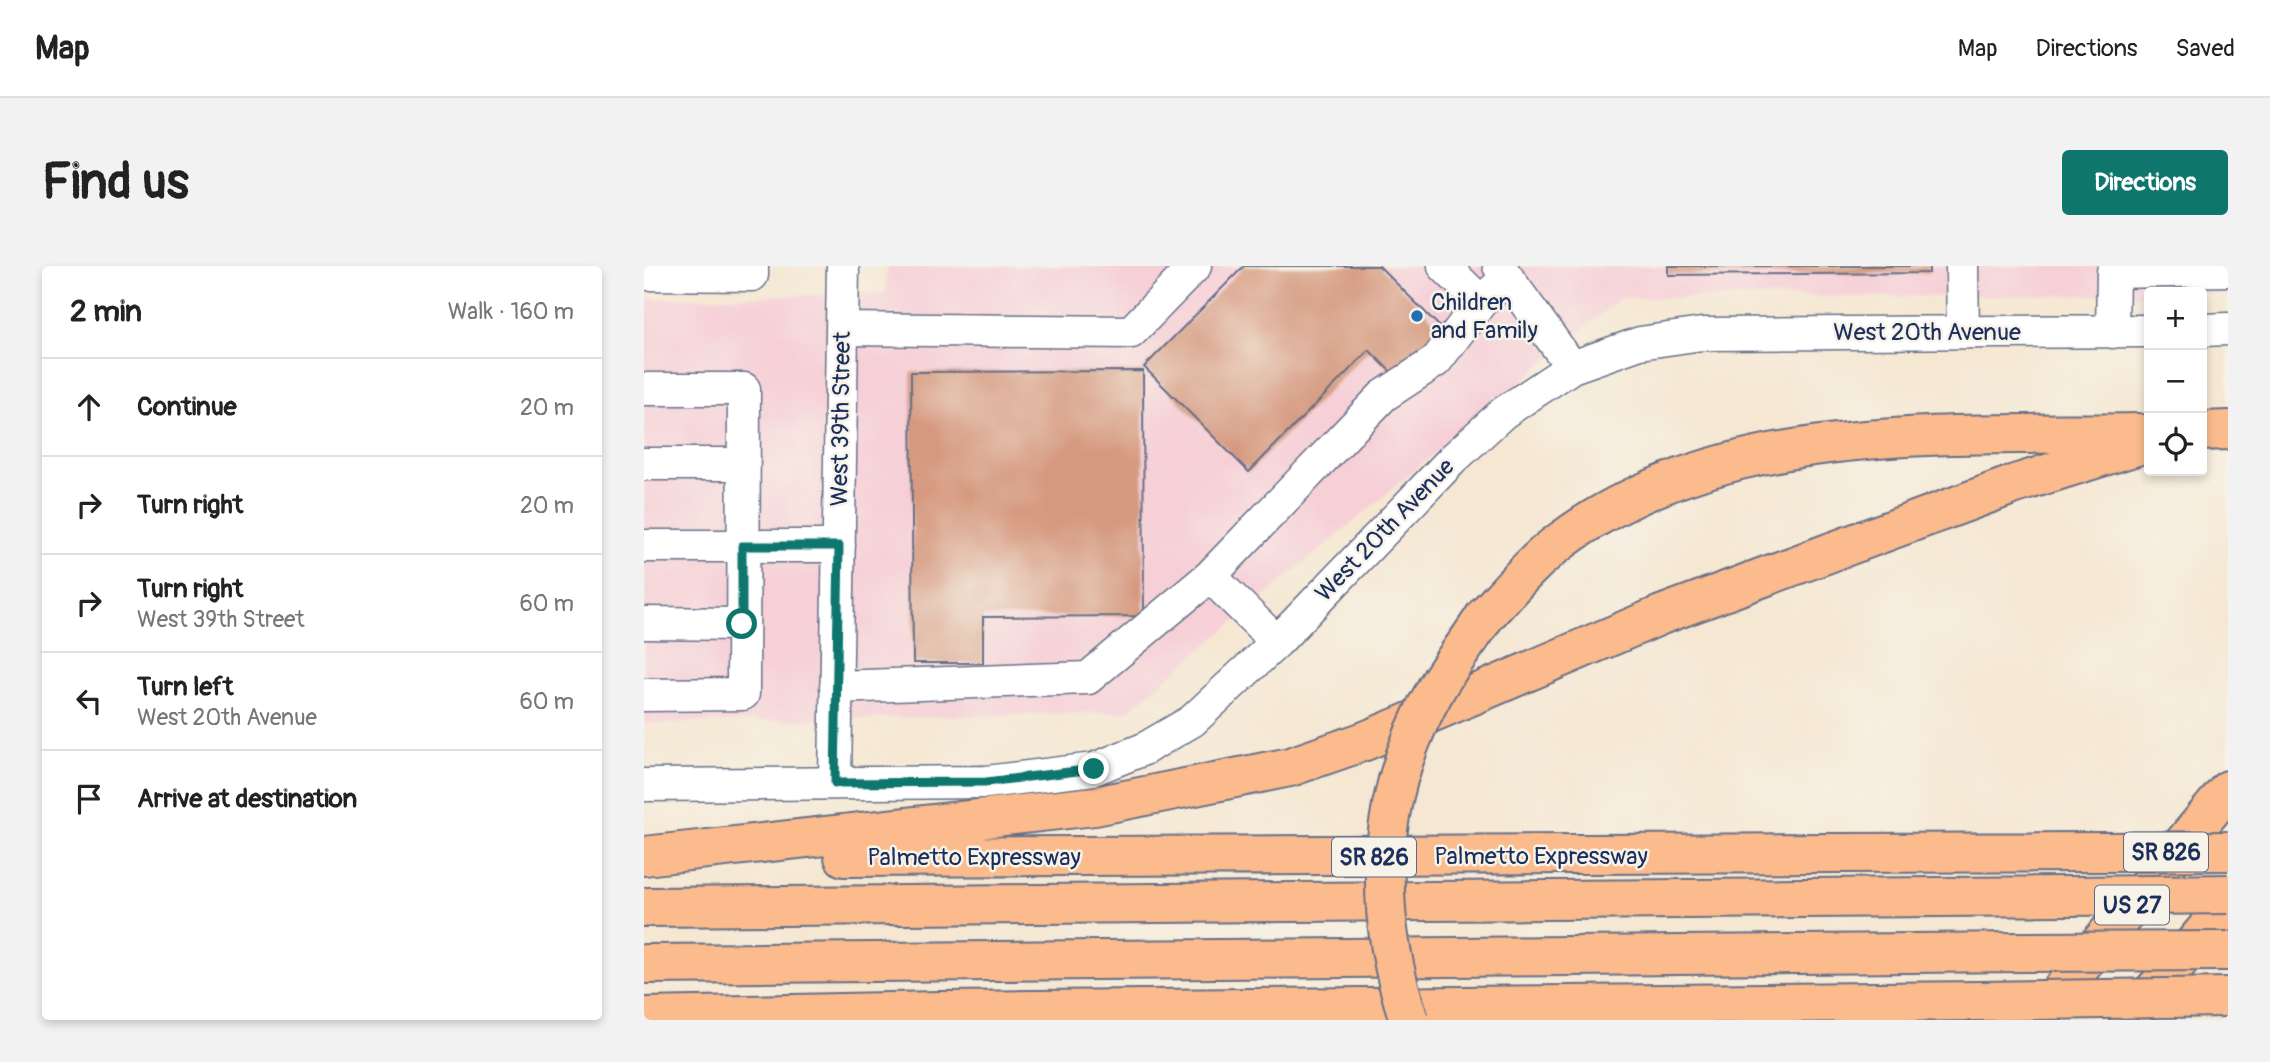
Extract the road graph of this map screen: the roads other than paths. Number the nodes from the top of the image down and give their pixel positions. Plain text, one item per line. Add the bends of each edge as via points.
1 (752, 266) edge
2 (843, 266) edge
3 (1195, 266) edge
4 (1444, 266) edge
5 (1962, 266) edge
6 (2228, 271) edge
7 (1503, 272) edge
8 (644, 274) edge
9 (1481, 302) junction
10 (842, 329) junction
11 (2228, 329) edge
12 (2207, 330) edge
13 (2144, 331) edge
14 (1963, 332) junction
15 (2112, 332) junction
16 (1572, 368) junction
17 (644, 389) edge
18 (2228, 430) edge
19 (2207, 431) edge
20 (2144, 433) edge
21 (2144, 444) edge
22 (644, 464) edge
23 (743, 464) junction
24 (644, 546) edge
25 (742, 546) junction
26 (839, 546) junction
27 (1210, 576) junction
28 (644, 623) edge
29 (742, 624) junction
30 (1276, 642) junction
31 (836, 687) junction
32 (644, 695) edge
33 (835, 783) junction
34 (644, 785) edge
35 (2228, 790) edge
36 (2228, 851) edge
37 (644, 857) edge
38 (2228, 894) edge
39 (2228, 904) edge
40 (644, 907) edge
41 (2228, 951) edge
42 (644, 964) edge
43 (644, 986) edge
44 (2228, 997) edge
45 (939, 1011) junction
46 (644, 1017) edge
47 (1409, 1020) edge
48 (2036, 1020) edge
49 (2129, 1020) edge

1 - 8 street via 752,275
2 - 10 street, West 39th Street
3 - 10 street via 1131,332
4 - 9 street
5 - 14 street
6 - 15 street via 2113,272
7 - 9 street
7 - 16 street
9 - 27 street via 1436,360 1383,396
10 - 26 street, West 39th Street
11 - 12 street
13 - 15 street, West 20th Avenue
14 - 15 street, West 20th Avenue
14 - 16 street, West 20th Avenue via 1702,334 1640,343
16 - 30 street, West 20th Avenue via 1503,413 1452,460
17 - 23 street via 744,389
18 - 19 highway
20 - 47 highway, bridge via 1832,443 1765,454 1680,478 1595,518 1559,542 1485,616 1437,687 1412,739 1386,845 1386,928 1393,971
21 - 37 highway via 2015,484 1661,615 1365,741 1290,767 1095,806
22 - 23 street
23 - 25 street
24 - 25 street
25 - 26 street
25 - 29 street
26 - 31 street, West 39th Street
27 - 30 street
27 - 31 street via 1088,678
28 - 29 street
29 - 32 street via 743,694
30 - 33 street, West 20th Avenue via 1192,721 1144,749 1094,769 986,782
31 - 33 street, West 39th Street
33 - 34 street, West 20th Avenue
35 - 48 highway, US 27
36 - 37 highway, Palmetto Expressway / SR 826, bridge
38 - 40 highway, bridge
39 - 49 highway, US 27
41 - 42 highway, bridge
43 - 45 highway
44 - 45 highway, bridge
45 - 46 highway

